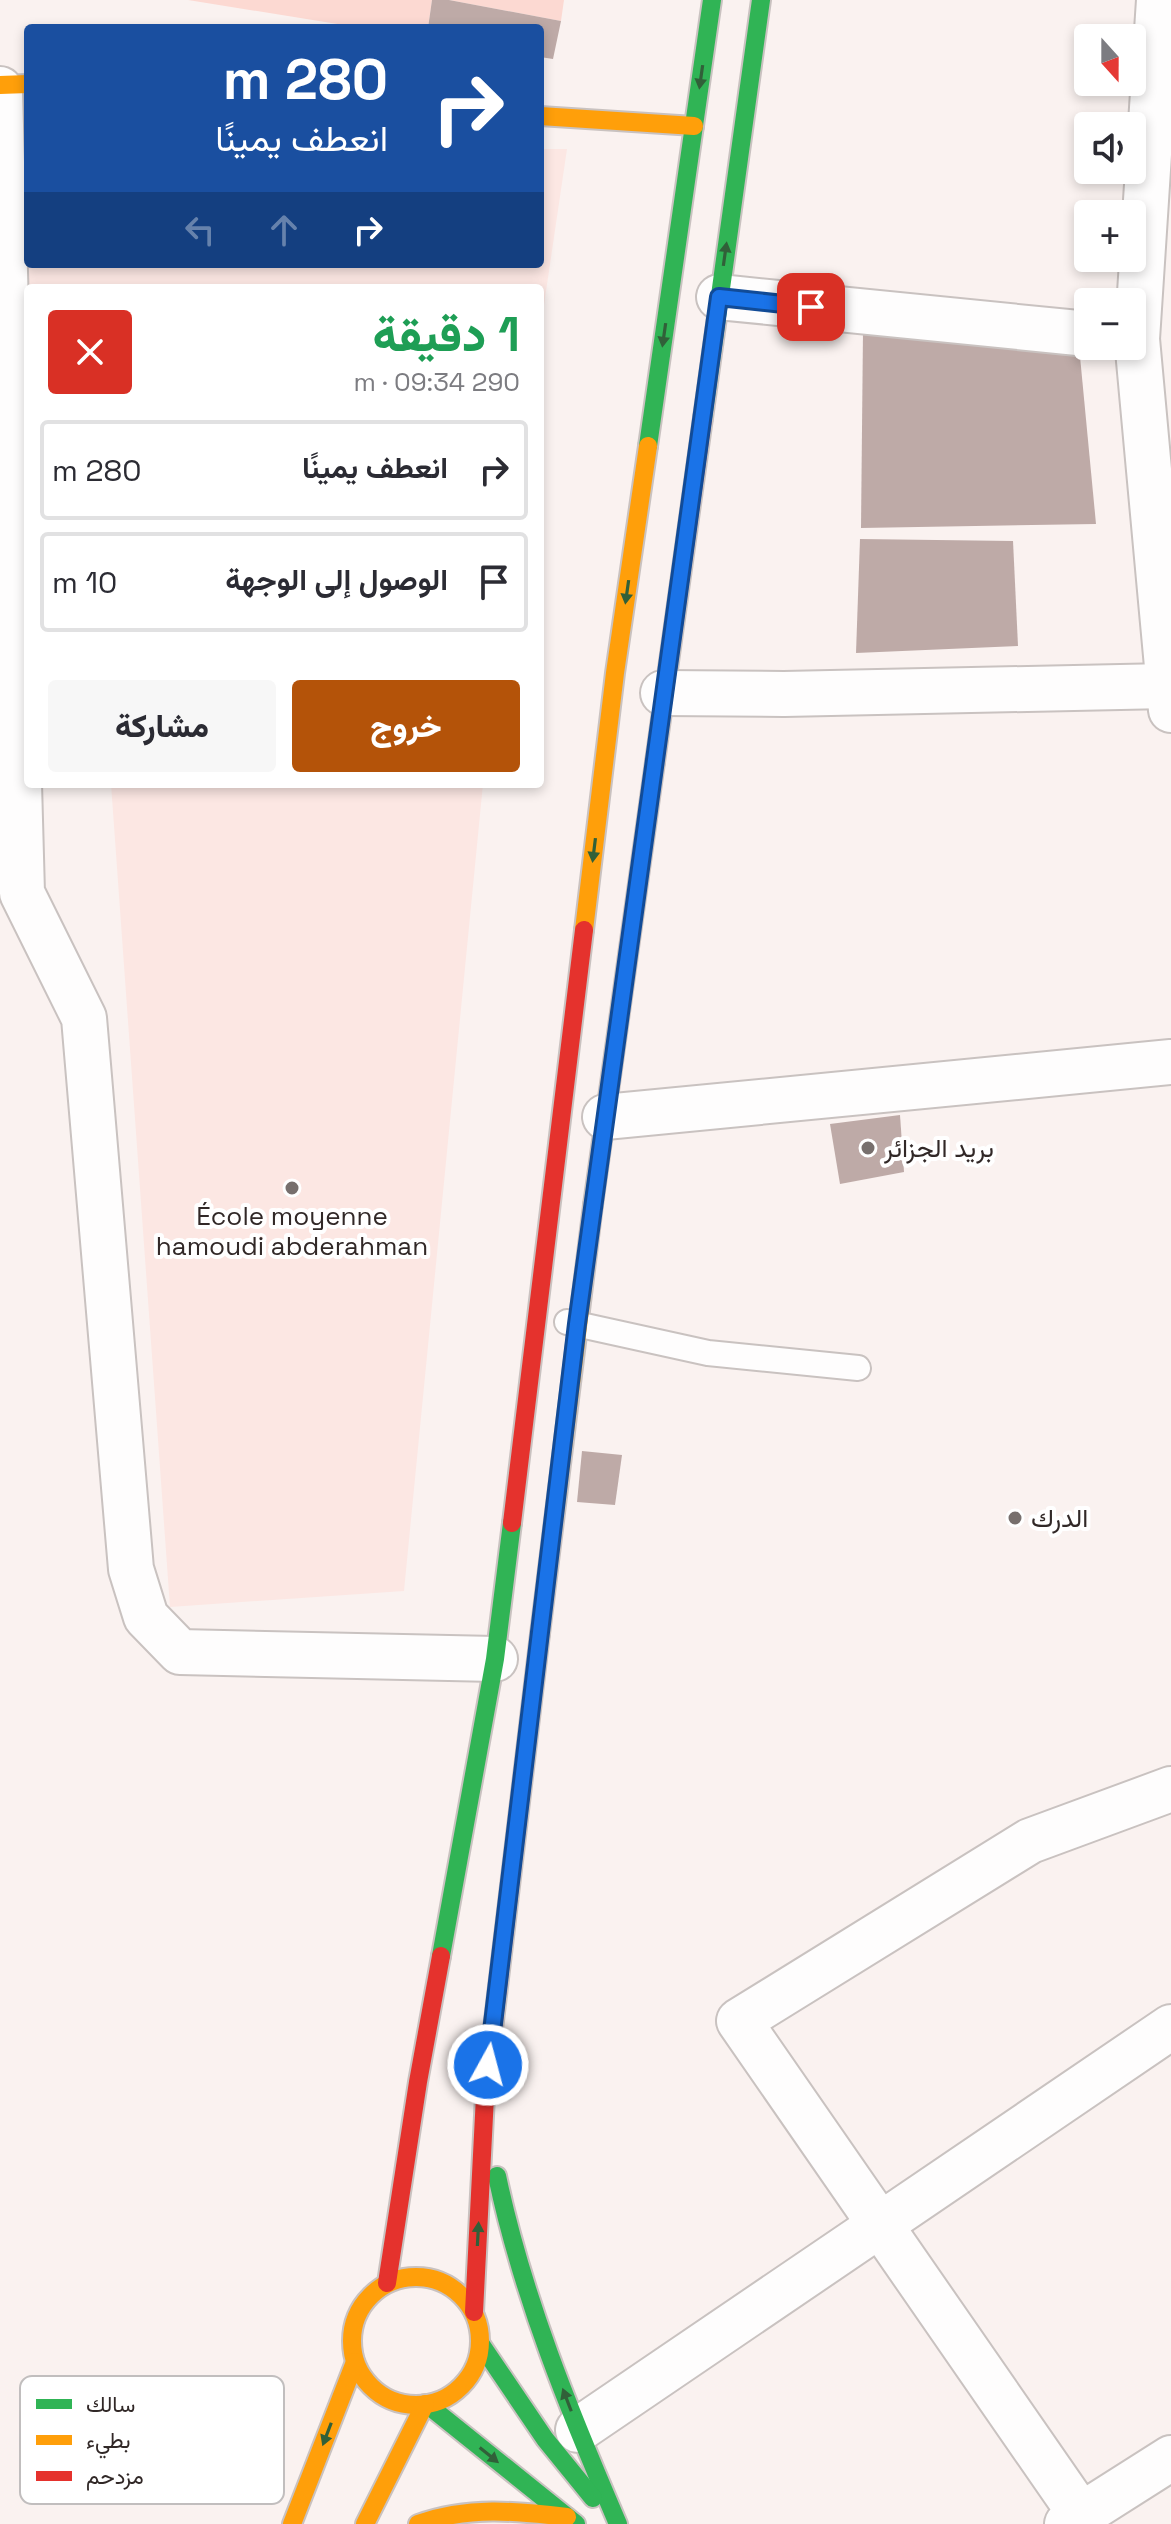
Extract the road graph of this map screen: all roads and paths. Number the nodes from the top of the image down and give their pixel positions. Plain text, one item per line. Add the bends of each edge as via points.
1 (712, 0) edge
2 (761, 0) edge
3 (1159, 0) edge
4 (24, 84) edge
5 (0, 87) edge
6 (544, 116) edge
7 (694, 126) junction
8 (1139, 288) edge
9 (719, 297) junction
10 (1074, 333) edge
11 (1137, 360) edge
12 (663, 693) junction
13 (1169, 698) edge
14 (592, 1042) junction
15 (1171, 1062) edge
16 (605, 1117) junction
17 (537, 1317) junction
18 (577, 1324) junction
19 (858, 1368) dead end
20 (495, 1659) junction
21 (1171, 1789) edge
22 (1171, 2027) edge
23 (485, 2096) junction
24 (879, 2224) junction
25 (387, 2283) junction
26 (474, 2312) junction
27 (480, 2343) junction
28 (355, 2362) junction
29 (427, 2405) junction
30 (578, 2430) junction
31 (1171, 2458) edge
32 (1074, 2519) edge
33 (572, 2521) edge
34 (292, 2524) edge
35 (365, 2524) edge
36 (418, 2524) edge
37 (616, 2524) edge

1 -> 7 main road
9 -> 2 main road
3 - 8 street
4 - 5 main road
5 - 20 street via 22,893 84,1018 131,1569 146,1617 180,1652
6 - 7 main road
7 -> 14 main road via 615,673
9 - 10 street
9 - 12 main road
11 - 13 street
12 - 13 street
12 - 14 main road
14 - 16 main road
14 - 17 main road
15 - 16 street
16 - 18 main road
17 - 18 lane
17 - 20 main road
18 - 19 lane via 708,1353
18 - 23 main road
20 - 25 main road
21 - 24 street via 1030,1841 739,2021
22 - 24 street
26 -> 23 main road
30 -> 23 main road via 506,2227
24 - 30 street
24 - 32 street
25 - 26 main road via 412,2276 437,2280 459,2293
25 - 28 main road via 374,2291 356,2317
26 - 27 main road
27 - 29 main road via 462,2384
27 - 37 main road via 557,2456
28 - 29 main road via 379,2393
28 -> 34 main road
29 -> 33 main road
29 - 35 main road
30 - 37 main road
31 - 32 street
33 - 36 main road via 493,2509

